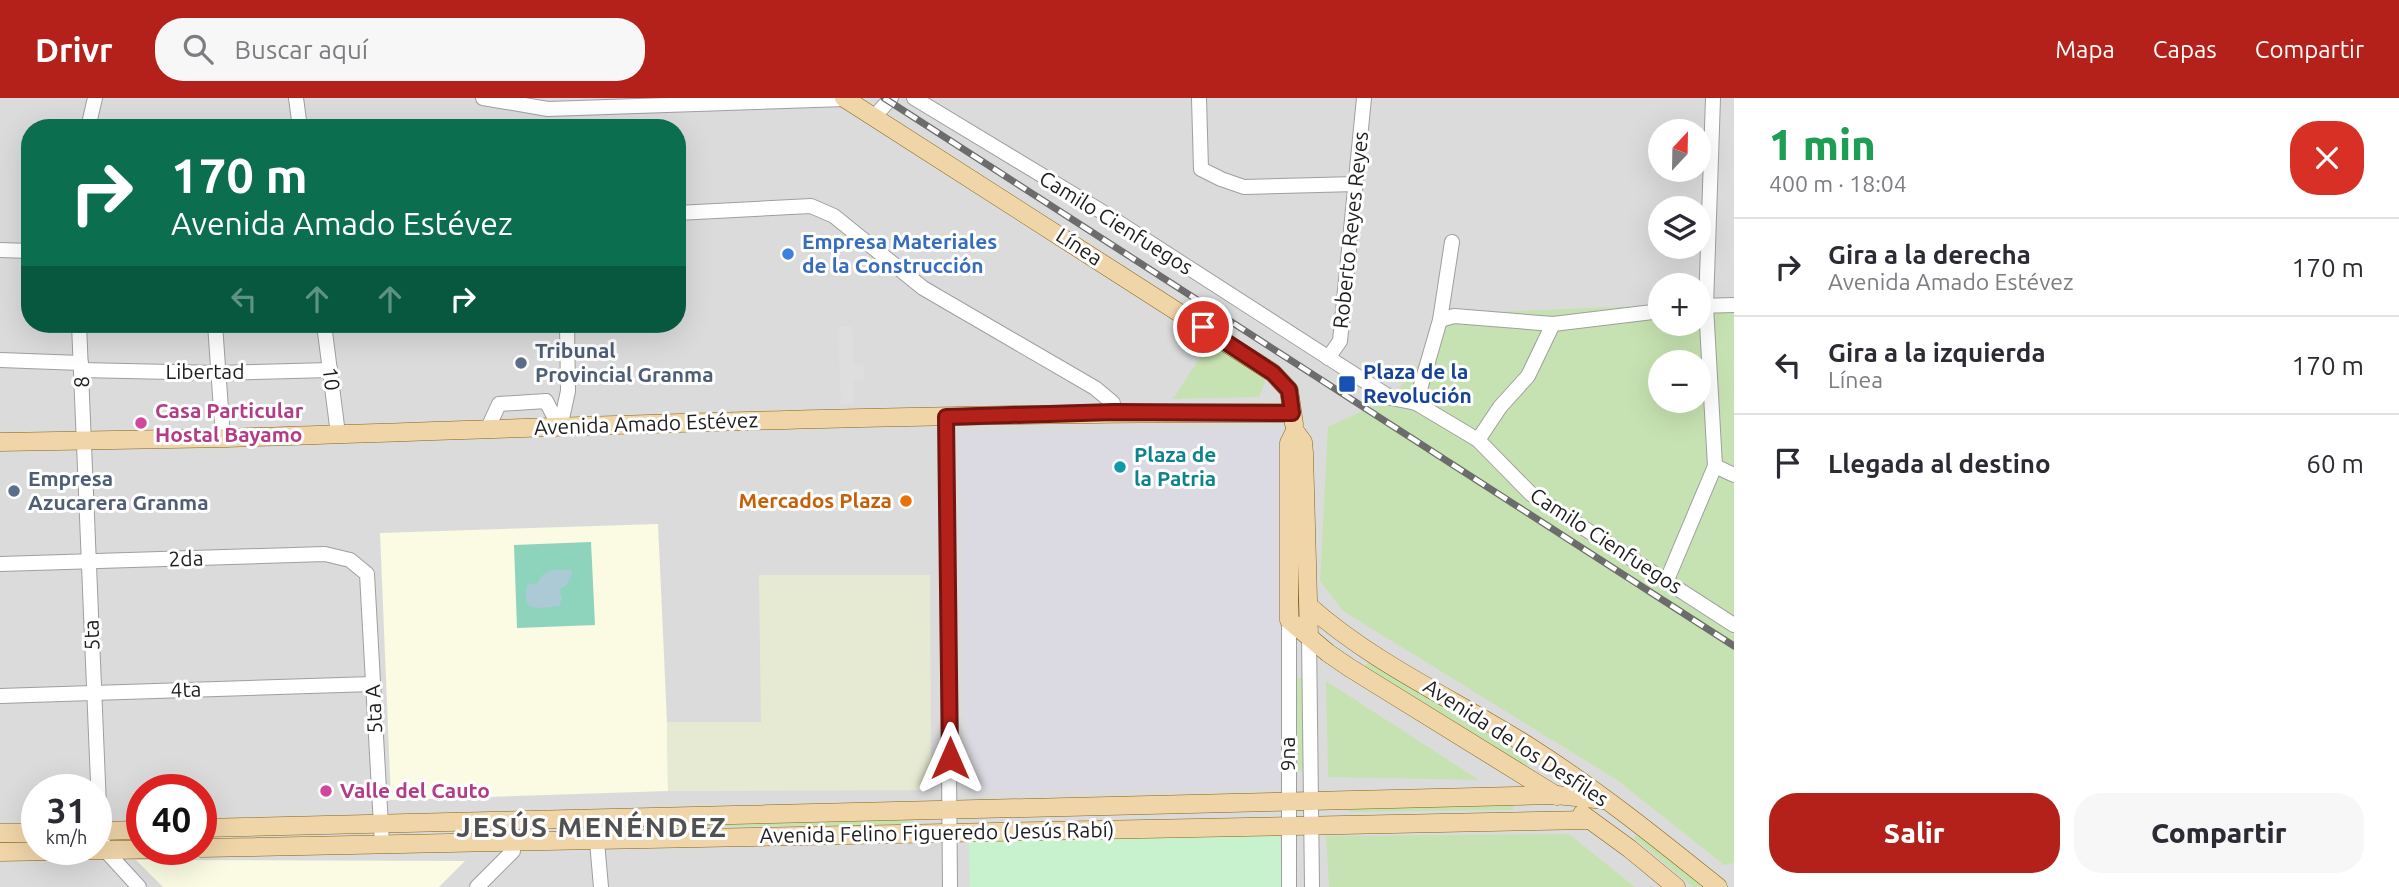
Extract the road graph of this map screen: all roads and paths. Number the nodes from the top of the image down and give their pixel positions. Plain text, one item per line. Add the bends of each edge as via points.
1 (95, 98) edge
2 (296, 98) edge
3 (484, 98) edge
4 (891, 98) edge
5 (914, 98) edge
6 (1199, 98) edge
7 (1364, 98) edge
8 (1713, 98) edge
9 (845, 99) edge
10 (875, 116) junction
11 (90, 119) edge
12 (299, 119) edge
13 (1357, 184) junction
14 (686, 213) edge
15 (1452, 242) dead end
16 (0, 250) edge
17 (21, 251) edge
18 (1704, 273) edge
19 (1734, 305) edge
20 (1711, 306) edge
21 (1648, 313) edge
22 (1440, 320) junction
23 (1553, 324) junction
24 (79, 333) edge
25 (216, 333) edge
26 (325, 333) edge
27 (566, 333) edge
28 (1704, 336) edge
29 (1328, 358) junction
30 (0, 360) edge
31 (81, 367) junction
32 (330, 370) junction
33 (218, 373) junction
34 (1416, 403) junction
35 (1114, 412) junction
36 (946, 417) junction
37 (1294, 422) junction
38 (560, 428) junction
39 (487, 430) junction
40 (338, 434) junction
41 (223, 438) junction
42 (85, 440) junction
43 (1478, 440) junction
44 (0, 442) edge
45 (1715, 466) junction
46 (1734, 475) edge
47 (89, 562) junction
48 (0, 564) edge
49 (366, 574) joint
50 (1667, 580) junction
51 (1309, 606) junction
52 (1289, 620) junction
53 (1734, 625) edge
54 (1309, 636) junction
55 (373, 684) junction
56 (94, 693) junction
57 (0, 696) edge
58 (96, 774) edge
59 (1556, 795) junction
60 (1605, 800) junction
61 (1311, 801) junction
62 (1289, 802) junction
63 (950, 810) junction
64 (595, 819) junction
65 (1590, 820) junction
66 (381, 824) junction
67 (1311, 825) junction
68 (1289, 826) junction
69 (217, 828) edge
70 (21, 832) edge
71 (0, 833) edge
72 (949, 833) junction
73 (596, 840) junction
74 (512, 842) junction
75 (382, 844) junction
76 (217, 848) edge
77 (0, 852) edge
78 (21, 852) edge
79 (112, 858) edge
80 (139, 887) edge
81 (477, 887) edge
82 (601, 887) edge
83 (950, 887) edge
84 (1289, 887) edge
85 (1312, 887) edge
86 (1676, 887) edge
87 (1718, 887) edge

1 - 11 street
2 - 12 street
3 - 9 street via 548,109
4 - 10 street
5 - 29 street, Camilo Cienfuegos via 1096,208
6 - 13 street via 1201,169 1244,187
7 - 13 street, Roberto Reyes Reyes
8 - 18 street
9 - 10 main road, Línea
10 - 37 main road, Línea via 1273,373 1289,390
13 - 29 street, Roberto Reyes Reyes via 1340,341
14 - 35 street via 811,206 834,216 923,288 1095,388 1113,403
15 - 22 street
16 - 17 street
19 - 20 street
21 - 23 street
22 - 23 street via 1454,316
22 - 34 street
23 - 43 street via 1528,376
24 - 31 street, 8
25 - 33 street
26 - 32 street, 10
27 - 38 street via 568,391
28 - 45 street
29 - 34 street, Camilo Cienfuegos via 1391,398
30 - 31 street, Libertad
31 - 33 street, Libertad
31 - 42 street, 8
32 - 33 street, Libertad
32 - 40 street, 10
33 - 41 street
34 - 43 street, Camilo Cienfuegos
35 - 36 main road, Avenida Amado Estévez
35 - 37 main road, Avenida Amado Estévez
36 - 38 main road, Avenida Amado Estévez
36 - 63 street
37 - 51 main road, Línea via 1304,453
37 - 52 main road via 1289,443
38 - 39 main road, Avenida Amado Estévez
38 - 39 street via 546,401 499,404
39 - 40 main road, Avenida Amado Estévez
40 - 41 main road, Avenida Amado Estévez
41 - 42 main road, Avenida Amado Estévez
42 - 44 main road, Avenida Amado Estévez
42 - 47 street, 5ta
43 - 50 street, Camilo Cienfuegos via 1531,494
45 - 46 street
45 - 50 street
47 - 48 street, 2da
47 - 49 street, 2da via 326,554 350,561
47 - 56 street, 5ta
49 - 55 street, 5ta A
50 - 53 street, Camilo Cienfuegos
51 - 54 main road, Línea
51 - 60 main road, Avenida de los Desfiles via 1364,648 1530,747
52 - 54 main road, Avenida de los Desfiles
52 - 62 street, 9na
54 - 59 main road, Avenida de los Desfiles via 1350,668
54 - 61 street, 9na
55 - 56 street, 4ta
55 - 66 street, 5ta A
56 - 57 street, 4ta
56 - 58 street, 5ta
59 - 60 main road, Avenida Felino Figueredo (Jesús Rabí)
59 - 61 main road, Avenida Felino Figueredo (Jesús Rabí)
59 - 65 main road, Avenida de los Desfiles
60 - 87 main road, Avenida de los Desfiles
61 - 62 main road, Avenida Felino Figueredo (Jesús Rabí)
61 - 67 street, 9na
62 - 63 main road, Avenida Felino Figueredo (Jesús Rabí)
62 - 68 street, 9na
63 - 64 main road, Avenida Felino Figueredo (Jesús Rabí)
63 - 72 street
64 - 66 main road, Avenida Felino Figueredo (Jesús Rabí)
64 - 73 street
65 - 67 main road, Avenida Felino Figueredo (Jesús Rabí)
65 - 86 main road, Avenida de los Desfiles
66 - 69 main road, Avenida Felino Figueredo (Jesús Rabí)
66 - 75 street, 5ta A
67 - 68 main road, Avenida Felino Figueredo (Jesús Rabí)
67 - 85 street
68 - 72 main road, Avenida Felino Figueredo (Jesús Rabí)
68 - 84 street, 9na
70 - 71 main road
72 - 73 main road, Avenida Felino Figueredo (Jesús Rabí)
72 - 83 street
73 - 74 main road, Avenida Felino Figueredo (Jesús Rabí)
73 - 82 street
74 - 75 main road, Avenida Felino Figueredo (Jesús Rabí)
74 - 81 street via 513,850
75 - 76 main road, Avenida Felino Figueredo (Jesús Rabí)
77 - 78 main road
79 - 80 street

